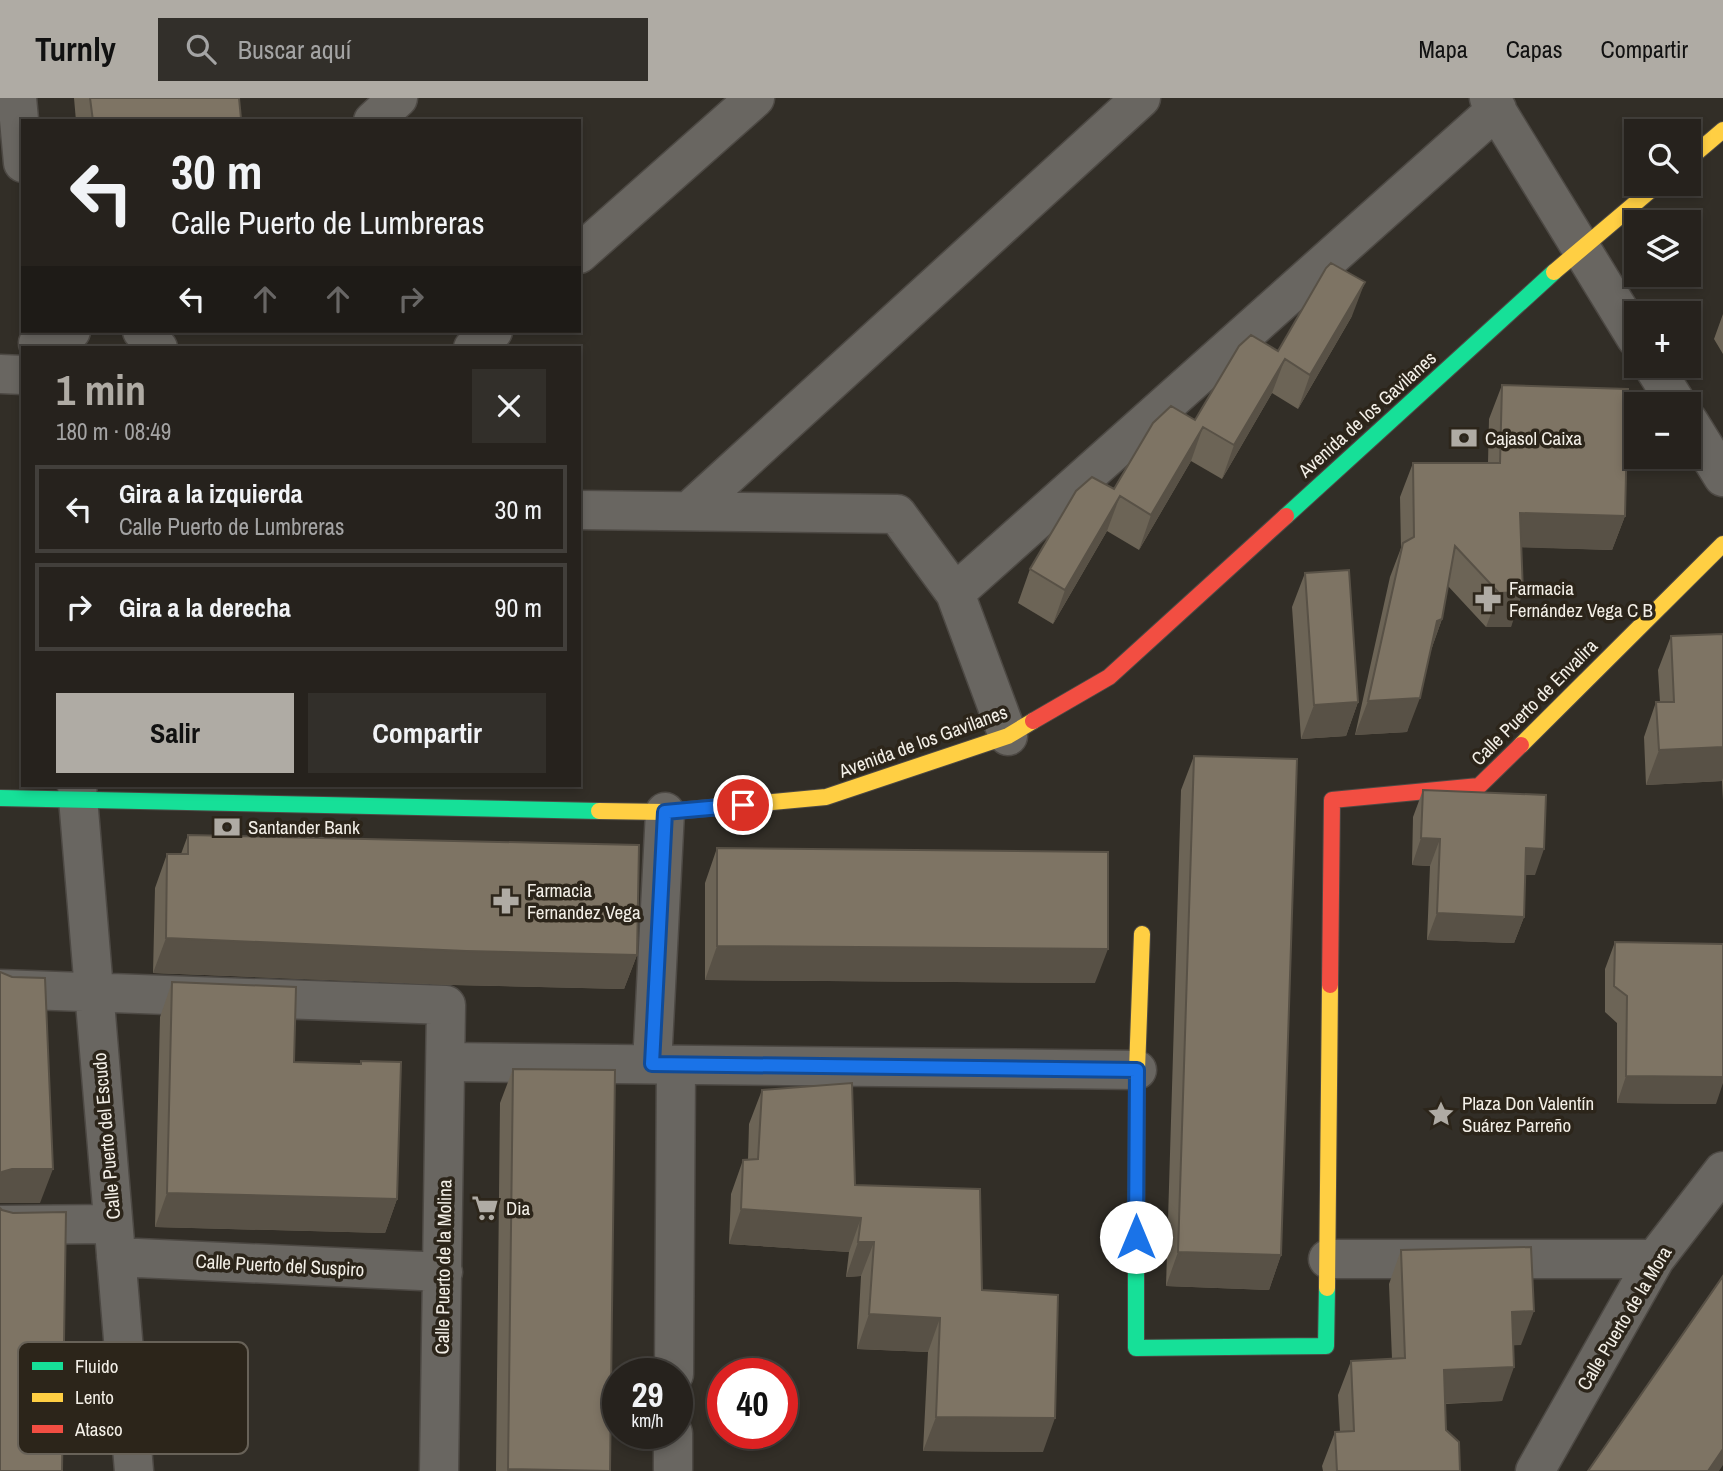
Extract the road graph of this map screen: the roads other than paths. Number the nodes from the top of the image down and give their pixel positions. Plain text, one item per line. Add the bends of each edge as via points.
1 (17, 98) edge
2 (398, 98) edge
3 (755, 98) edge
4 (1141, 98) edge
5 (1493, 104) edge
6 (375, 119) edge
7 (1723, 131) edge
8 (21, 141) edge
9 (1701, 149) edge
10 (1643, 196) edge
11 (1580, 248) junction
12 (581, 252) edge
13 (1624, 319) edge
14 (144, 333) edge
15 (491, 333) edge
16 (156, 346) edge
17 (475, 346) edge
18 (21, 360) edge
19 (0, 374) edge
20 (1701, 441) edge
21 (1723, 477) edge
22 (581, 510) edge
23 (689, 511) junction
24 (1723, 544) edge
25 (956, 593) junction
26 (1008, 736) junction
27 (78, 793) edge
28 (0, 798) edge
29 (665, 812) junction
30 (1142, 934) dead end
31 (0, 989) edge
32 (94, 991) junction
33 (446, 1062) junction
34 (664, 1065) junction
35 (1137, 1070) junction
36 (1723, 1171) edge
37 (0, 1225) edge
38 (115, 1241) junction
39 (1328, 1259) junction
40 (1655, 1259) junction
41 (443, 1272) junction
42 (123, 1342) edge
43 (673, 1358) edge
44 (439, 1471) edge
45 (1535, 1471) edge

1 - 8 street
2 - 6 street
3 - 12 street
4 - 23 street
5 - 11 street
5 - 25 street
7 - 9 street
10 - 11 street, Avenida de los Gavilanes
11 - 13 street
11 - 26 street, Avenida de los Gavilanes via 1109,677
14 - 16 street
15 - 17 street
18 - 19 street
20 - 21 street
22 - 23 street
23 - 25 street via 897,514
24 - 39 street, Calle Puerto de Envalira via 1479,786 1332,800
25 - 26 street
26 - 29 street, Avenida de los Gavilanes via 825,797
27 - 28 street, Avenida de los Gavilanes
27 - 29 street, Avenida de los Gavilanes
27 - 32 street, Calle Puerto del Escudo
29 - 34 street
30 - 35 street
31 - 32 street
32 - 33 street, Calle Puerto de la Molina via 446,1005
32 - 38 street, Calle Puerto del Escudo
33 - 34 street
33 - 41 street, Calle Puerto de la Molina
34 - 35 street
34 - 43 street
35 - 39 street via 1136,1349 1326,1346
36 - 40 street, Calle Puerto de la Mora
37 - 38 street, Calle Puerto del Suspiro
38 - 41 street, Calle Puerto del Suspiro
38 - 42 street, Calle Puerto del Escudo
39 - 40 street
40 - 45 street, Calle Puerto de la Mora
41 - 44 street, Calle Puerto de la Molina

